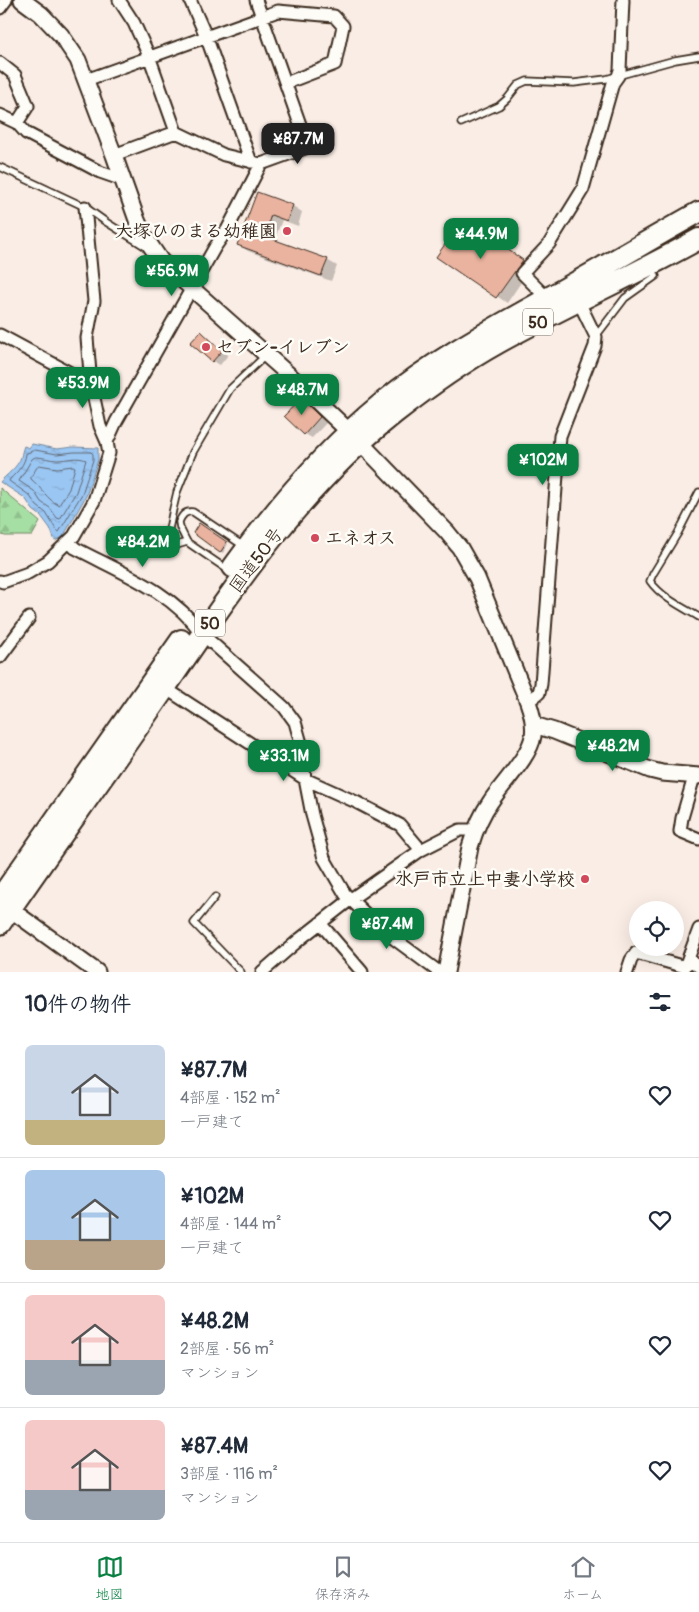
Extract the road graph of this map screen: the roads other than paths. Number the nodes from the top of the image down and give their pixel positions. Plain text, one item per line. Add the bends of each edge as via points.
1 (6, 0) edge
2 (22, 0) edge
3 (118, 0) edge
4 (190, 0) edge
5 (256, 0) edge
6 (623, 0) edge
7 (0, 8) edge
8 (261, 16) junction
9 (206, 36) junction
10 (149, 56) junction
11 (699, 56) edge
12 (0, 63) edge
13 (618, 76) junction
14 (86, 80) junction
15 (286, 83) junction
16 (0, 115) edge
17 (17, 123) junction
18 (461, 123) dead end
19 (176, 132) junction
20 (114, 155) junction
21 (256, 163) junction
22 (0, 166) edge
23 (123, 180) junction
24 (699, 200) edge
25 (85, 207) junction
26 (699, 212) edge
27 (699, 230) edge
28 (699, 240) edge
29 (152, 250) junction
30 (651, 266) junction
31 (598, 280) junction
32 (192, 288) junction
33 (574, 293) junction
34 (547, 298) junction
35 (0, 335) edge
36 (596, 337) junction
37 (267, 354) junction
38 (91, 384) junction
39 (355, 437) junction
40 (107, 442) junction
41 (699, 492) edge
42 (69, 542) junction
43 (187, 542) junction
44 (247, 548) junction
45 (230, 571) junction
46 (0, 581) edge
47 (699, 617) edge
48 (29, 618) dead end
49 (198, 628) junction
50 (0, 657) edge
51 (165, 688) junction
52 (528, 702) junction
53 (534, 725) junction
54 (697, 777) edge
55 (305, 779) junction
56 (475, 830) junction
57 (699, 839) edge
58 (421, 850) junction
59 (215, 897) dead end
60 (351, 899) junction
61 (3, 908) edge
62 (320, 923) junction
63 (699, 929) edge
64 (688, 959) junction
65 (699, 966) edge
66 (97, 972) edge
67 (241, 972) edge
68 (262, 972) edge
69 (362, 972) edge
70 (438, 972) edge
71 (446, 972) edge
72 (627, 972) edge

1 - 7 street
2 - 14 street via 61,35 78,60
3 - 10 street via 134,23
4 - 9 street
5 - 8 street
6 - 13 street
8 - 9 street
8 - 15 street
8 - 15 street via 278,11 334,16 343,26 335,64
9 - 10 street
9 - 21 street
10 - 14 street
10 - 19 street
11 - 13 lane
12 - 17 street via 15,75 28,106
13 - 18 lane via 574,83 527,81 518,85 498,106
13 - 34 street via 613,83 583,189 549,244 522,273
14 - 20 street
15 - 21 street via 308,147
16 - 17 street
17 - 23 street via 26,134 100,172
19 - 20 street
19 - 21 street via 224,155
20 - 23 street
21 - 32 street via 227,230
22 - 25 lane
23 - 29 street via 136,220
24 - 31 highway via 629,242
25 - 29 lane
25 - 38 street via 94,301 87,338
26 - 31 highway, 50
27 - 31 highway, 50
28 - 30 highway
29 - 32 street
30 - 31 highway
30 - 36 lane via 656,276 625,298
31 - 33 highway, 国道50号 / 50
32 - 37 street
32 - 40 street
33 - 34 highway, 国道50号 / 50
33 - 36 street
33 - 39 highway, 国道50号 / 50
34 - 39 highway, 国道50号 / 50 via 442,358 389,398
35 - 38 street
36 - 52 street via 560,436 542,684 539,693
37 - 39 street
37 - 43 lane via 230,389 193,452 177,492 168,534 171,543
38 - 40 street
39 - 44 highway, 国道50号 / 50 via 292,492
39 - 49 highway, 国道50号 / 50
39 - 52 street via 460,548 477,578
40 - 42 street via 109,453 94,501
41 - 47 lane via 650,581 664,595
42 - 46 street via 28,573
42 - 49 street via 152,588
43 - 44 lane via 179,522 184,514 193,512
43 - 45 lane
44 - 45 highway, 国道50号 / 50
45 - 49 highway, 国道50号 / 50
48 - 50 street
49 - 51 highway, 国道50号 / 50
49 - 55 street via 284,707 295,722 302,747
49 - 61 highway, 国道50号 / 50
51 - 55 street
51 - 61 highway, 国道50号 / 50
52 - 53 street
53 - 54 street via 662,774
53 - 56 street via 530,748 491,801
54 - 57 street via 680,831
55 - 58 street via 400,825
55 - 60 street via 324,858
56 - 58 street via 460,830
56 - 71 street
58 - 60 street
59 - 67 lane via 194,923
60 - 62 street
60 - 70 street via 381,929
61 - 66 street
62 - 68 street
62 - 69 street
63 - 64 street
64 - 65 street
64 - 72 street via 685,967 636,952

